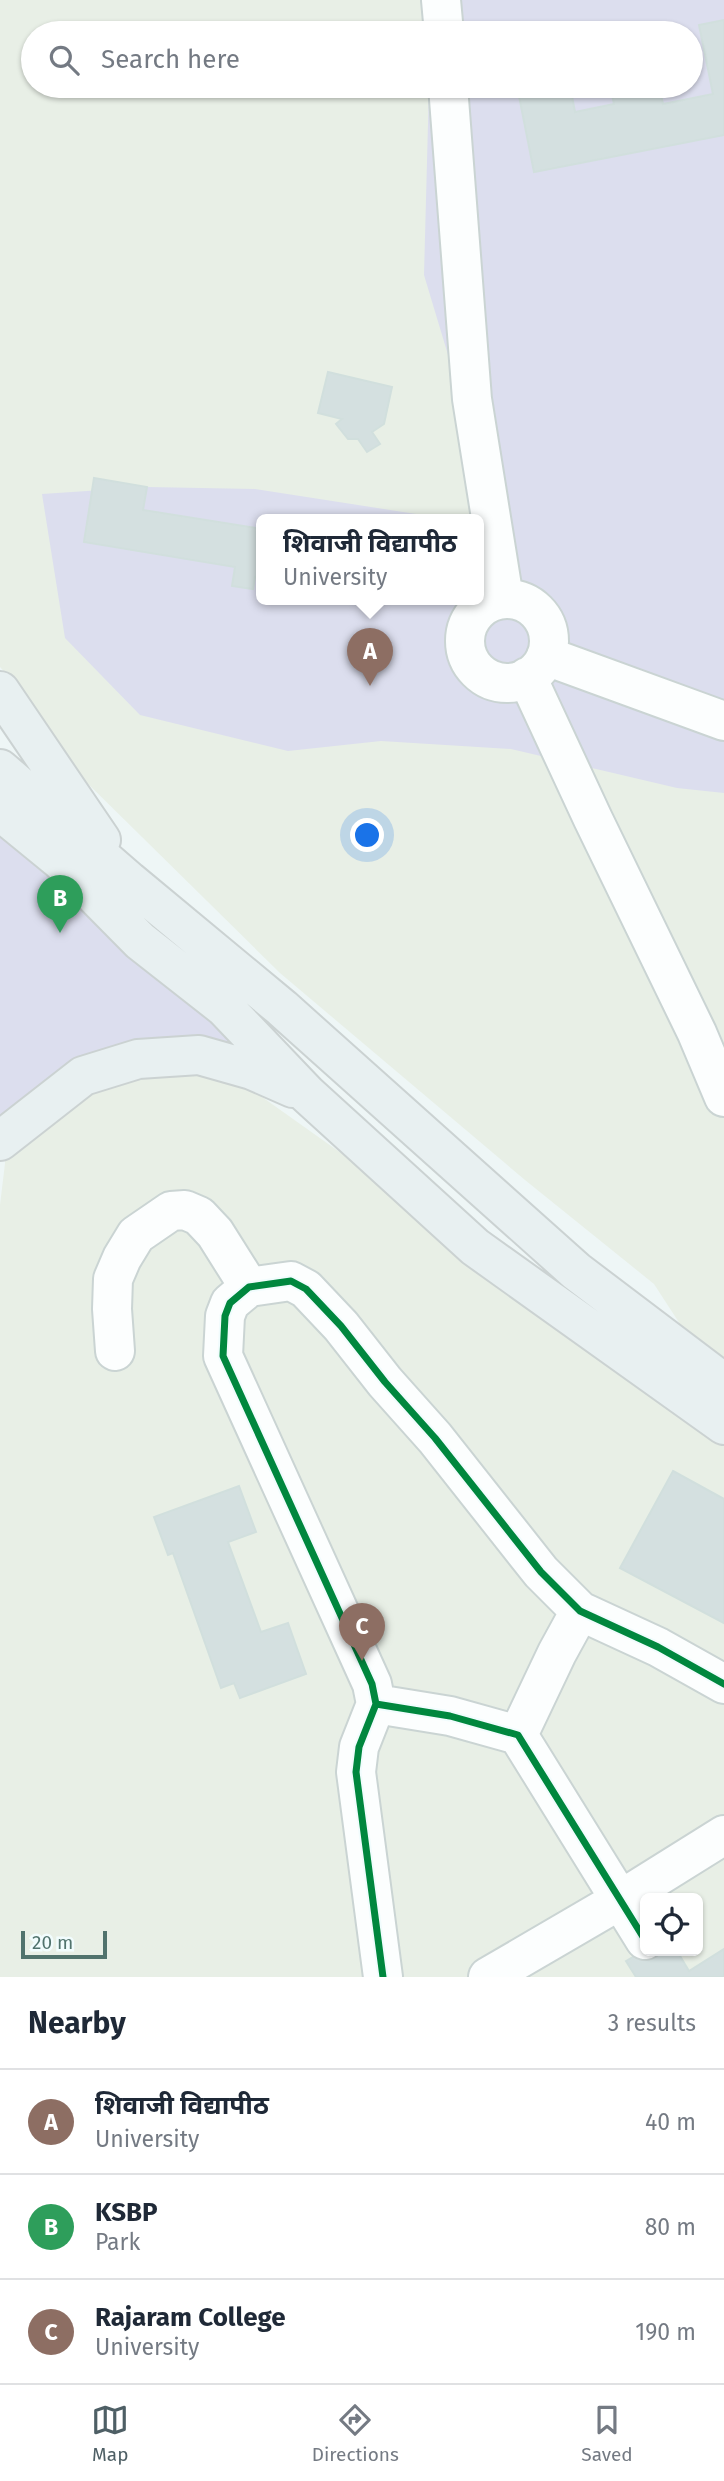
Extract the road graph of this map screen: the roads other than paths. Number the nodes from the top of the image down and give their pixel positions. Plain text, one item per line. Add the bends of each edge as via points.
1 (441, 0) edge
2 (443, 21) edge
3 (449, 98) edge
4 (504, 599) junction
5 (536, 667) junction
6 (0, 691) edge
7 (724, 721) edge
8 (0, 769) edge
9 (0, 811) edge
10 (129, 881) junction
11 (307, 1094) junction
12 (724, 1097) edge
13 (0, 1141) edge
14 (249, 1287) junction
15 (115, 1350) dead end
16 (724, 1383) edge
17 (724, 1425) edge
18 (580, 1611) junction
19 (724, 1684) edge
20 (376, 1704) junction
21 (518, 1735) junction
22 (724, 1835) edge
23 (620, 1900) junction
24 (640, 1932) edge
25 (383, 1977) edge
26 (488, 1977) edge

1 - 2 street
3 - 4 street via 472,398
4 - 5 street via 531,606 541,616 549,643
4 - 5 street via 479,609 470,620 465,632 468,659 487,678 500,682 514,682
5 - 7 street
5 - 12 street via 593,819
6 - 10 main road
8 - 10 main road
9 - 11 main road via 60,860 140,941 224,1007
10 - 16 main road via 282,1008 576,1271
11 - 13 main road via 253,1070 198,1055 138,1059 83,1076
11 - 17 main road via 475,1247
14 - 15 street via 199,1216 171,1211 136,1236 113,1279
14 - 18 street via 292,1281 306,1289 435,1438 541,1572
14 - 20 street via 230,1303 225,1316 223,1356 372,1684
18 - 19 street
18 - 21 street
20 - 21 street via 450,1716
20 - 25 street via 359,1746 356,1772
21 - 23 street
22 - 23 street
23 - 24 street
23 - 26 street

